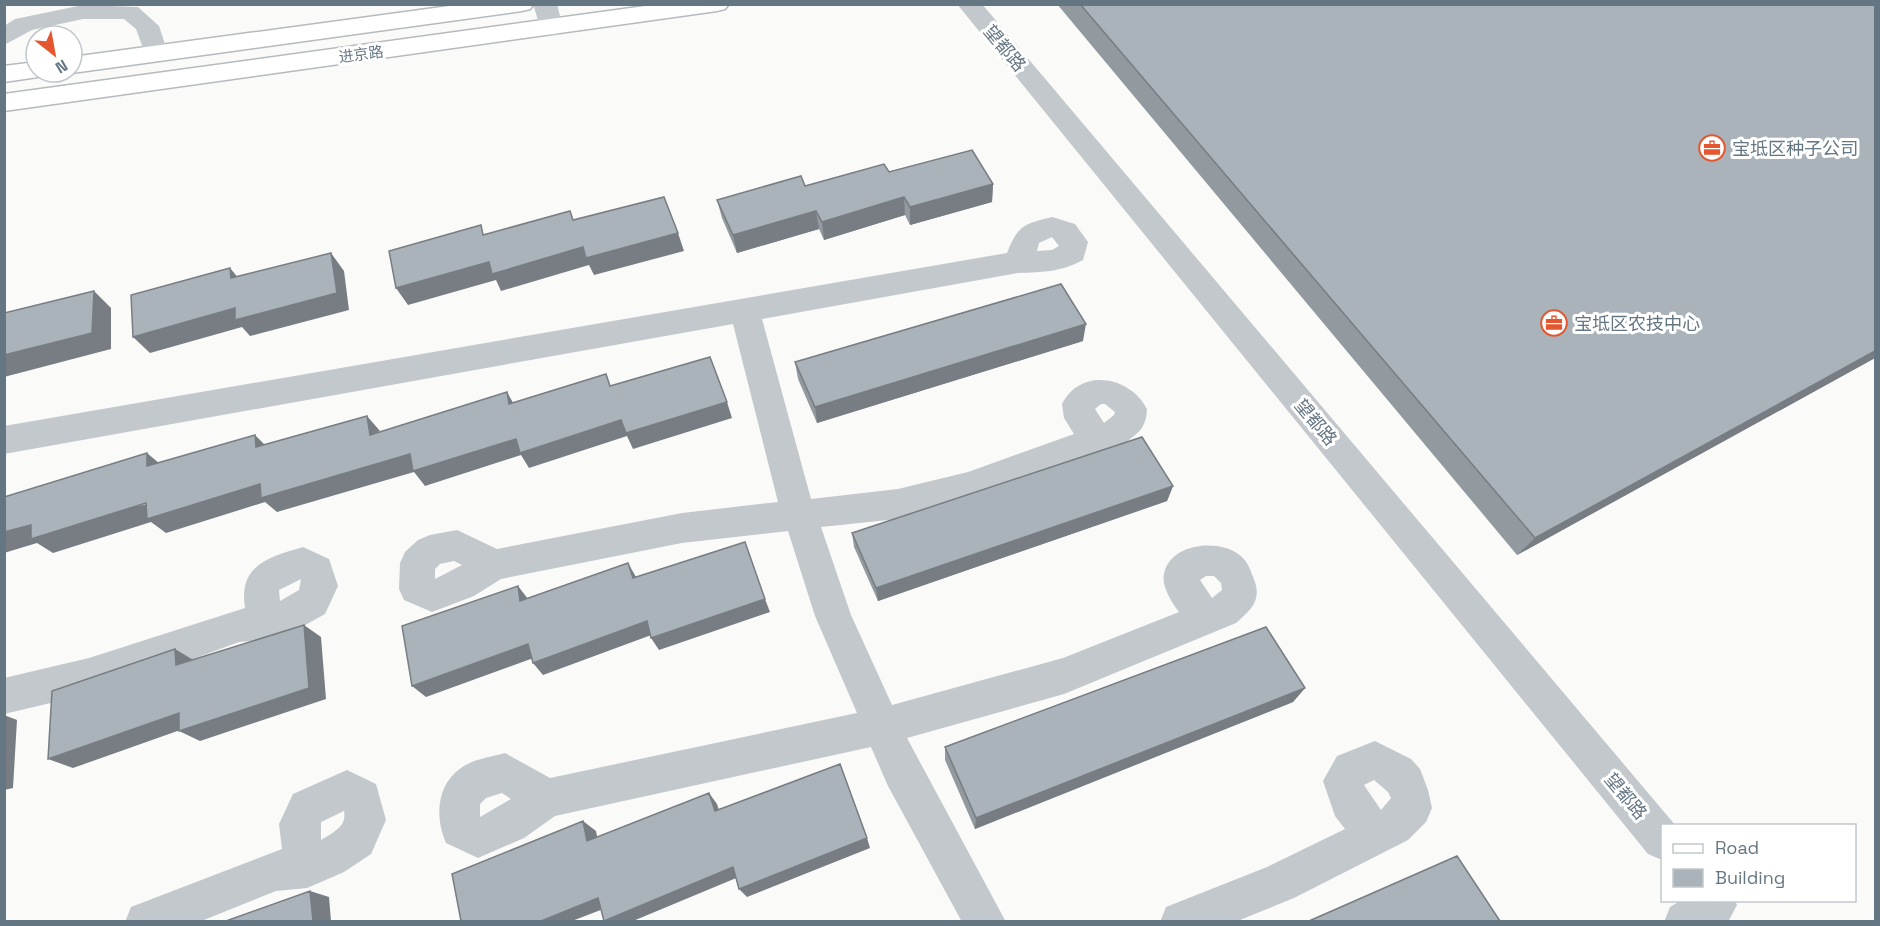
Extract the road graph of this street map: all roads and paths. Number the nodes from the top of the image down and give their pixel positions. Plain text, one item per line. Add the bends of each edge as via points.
1 (522, 4) edge
2 (717, 4) edge
3 (969, 4) edge
4 (548, 16) edge
5 (4, 37) edge
6 (156, 54) junction
7 (84, 63) edge
8 (24, 72) edge
9 (4, 74) edge
10 (4, 104) edge
11 (1018, 262) dead end
12 (744, 309) junction
13 (1098, 439) dead end
14 (4, 440) edge
15 (799, 515) junction
16 (494, 565) dead end
17 (1206, 618) dead end
18 (267, 623) dead end
19 (4, 696) edge
20 (882, 726) junction
21 (547, 798) dead end
22 (1375, 835) dead end
23 (1661, 839) edge
24 (306, 867) dead end
25 (147, 921) edge
26 (985, 921) edge
27 (1181, 921) edge

1 - 6 main road, 进京路
2 - 4 main road, 进京路
3 - 23 street, 望都路
4 - 10 main road, 进京路
5 - 6 street via 24,24 83,12 130,12 147,26
6 - 7 main road, 进京路
8 - 9 main road
11 - 12 street
12 - 14 street
12 - 15 street
13 - 15 street via 968,486 898,504
15 - 16 street via 682,528
15 - 20 street via 833,615
17 - 20 street via 1064,676
18 - 19 street via 239,625 89,676
20 - 21 street
20 - 26 street via 902,772
22 - 27 street via 1279,883
24 - 25 street via 276,870

